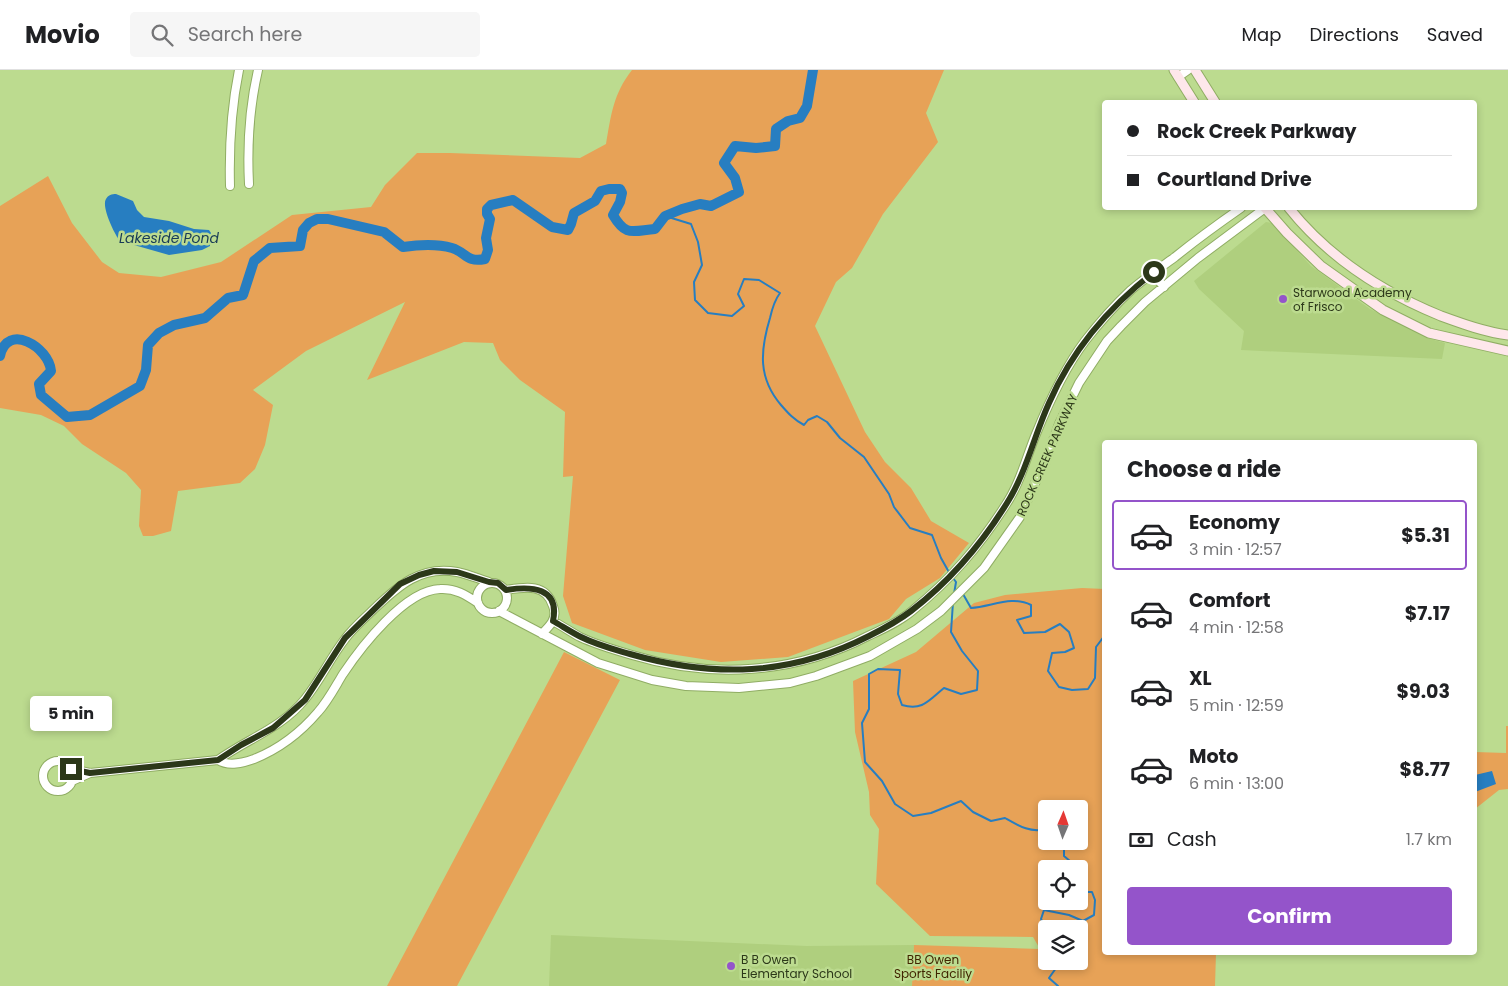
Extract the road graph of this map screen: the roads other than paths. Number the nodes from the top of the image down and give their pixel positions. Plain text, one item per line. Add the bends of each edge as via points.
1 (239, 70) edge
2 (258, 70) edge
3 (1188, 70) edge
4 (1194, 70) edge
5 (1176, 72) edge
6 (1193, 100) edge
7 (1214, 100) edge
8 (249, 184) dead end
9 (230, 186) dead end
10 (1238, 210) edge
11 (1262, 210) edge
12 (1267, 210) edge
13 (1291, 210) edge
14 (1152, 273) junction
15 (1376, 284) junction
16 (1164, 287) junction
17 (1367, 298) junction
18 (1508, 335) edge
19 (1508, 351) edge
20 (489, 582) junction
21 (506, 590) junction
22 (478, 603) junction
23 (499, 611) junction
24 (553, 621) junction
25 (542, 634) junction
26 (579, 636) junction
27 (571, 650) junction
28 (218, 760) junction
29 (71, 769) junction
30 (90, 773) junction
31 (72, 781) junction

1 - 9 street via 230,125
2 - 8 street via 249,116
3 - 5 street
4 - 7 main road
5 - 6 main road
10 - 14 street, ROCK CREEK PARKWAY
11 - 16 street, ROCK CREEK PARKWAY
12 - 17 main road via 1306,253
13 - 15 main road via 1321,243
14 - 16 street
14 - 26 street, ROCK CREEK PARKWAY via 1111,310 1076,353 1048,403 1012,494 973,552 955,573 902,617 847,647 795,663 744,670 699,669 645,659
15 - 17 main road
15 - 18 main road via 1402,299 1460,323
16 - 27 street, ROCK CREEK PARKWAY via 1135,311 1094,359 1079,383 1020,517 984,568 952,602 903,638 852,664 802,680 752,687 700,687 652,680 598,663
17 - 19 main road via 1429,333
20 - 21 street via 498,583
20 - 22 street via 478,592
20 - 28 street via 457,572 434,571 400,584 345,638 300,704 273,728
21 - 23 street via 506,604
21 - 24 street via 520,588 546,592 555,611
22 - 23 street via 486,611
22 - 28 street via 463,593 440,589 430,590 411,600 365,644 329,698 304,727 262,756 246,762 224,764
23 - 25 street, ROCK CREEK PARKWAY
24 - 25 street
24 - 26 street, ROCK CREEK PARKWAY
25 - 27 street, ROCK CREEK PARKWAY
26 - 27 street
28 - 30 street
29 - 30 street
29 - 31 street
29 - 31 street via 56,761 46,767 43,775 45,784 56,791 65,789
30 - 31 street

